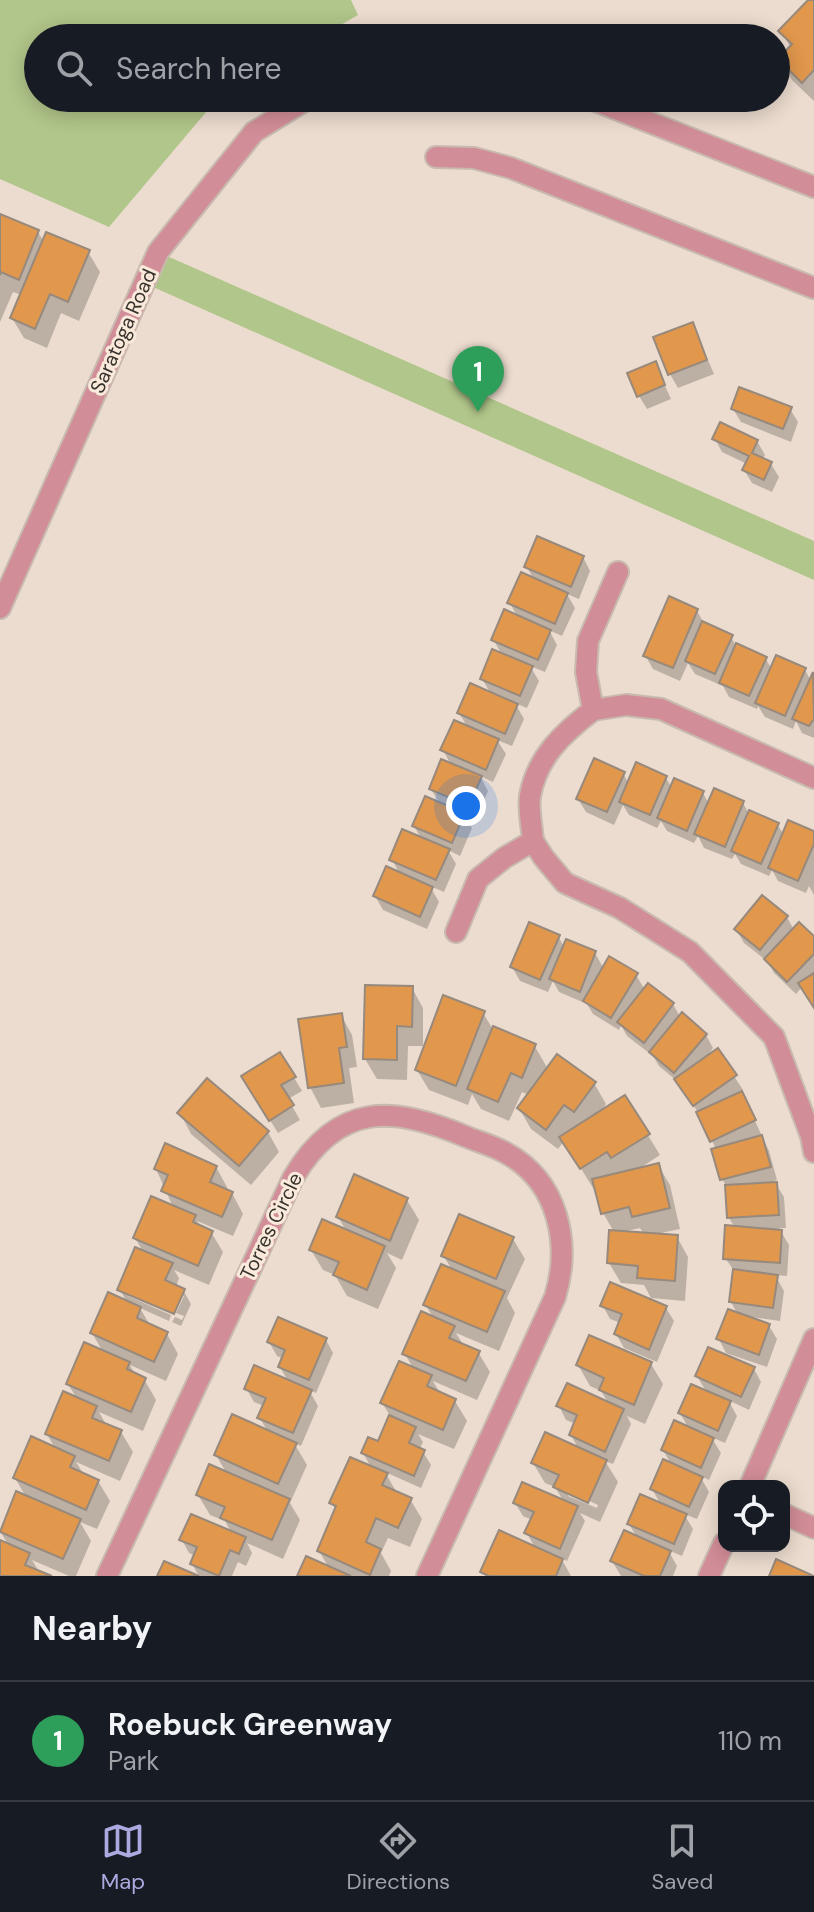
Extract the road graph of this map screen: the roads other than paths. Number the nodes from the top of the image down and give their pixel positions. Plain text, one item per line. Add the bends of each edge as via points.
1 (286, 112) edge
2 (624, 112) edge
3 (436, 157) dead end
4 (814, 187) edge
5 (814, 288) edge
6 (618, 572) dead end
7 (0, 608) edge
8 (593, 710) junction
9 (814, 778) edge
10 (533, 841) junction
11 (456, 932) dead end
12 (813, 1141) edge
13 (814, 1339) edge
14 (753, 1480) edge
15 (790, 1517) edge
16 (814, 1528) edge
17 (720, 1552) edge
18 (107, 1576) edge
19 (427, 1576) edge
20 (709, 1576) edge

1 - 7 street, Saratoga Road via 254,132 158,252
2 - 4 street
3 - 5 street via 474,158 511,168
6 - 8 street via 588,641 586,672
8 - 9 street via 626,705 661,709
8 - 10 street via 543,756 530,798
10 - 11 street via 478,879
10 - 12 street via 565,883 620,908 690,952 774,1037
13 - 14 street
15 - 16 street
17 - 20 street
18 - 19 street, Torres Circle via 305,1157 342,1126 388,1115 434,1123 507,1153 526,1167 553,1205 563,1251 555,1297

